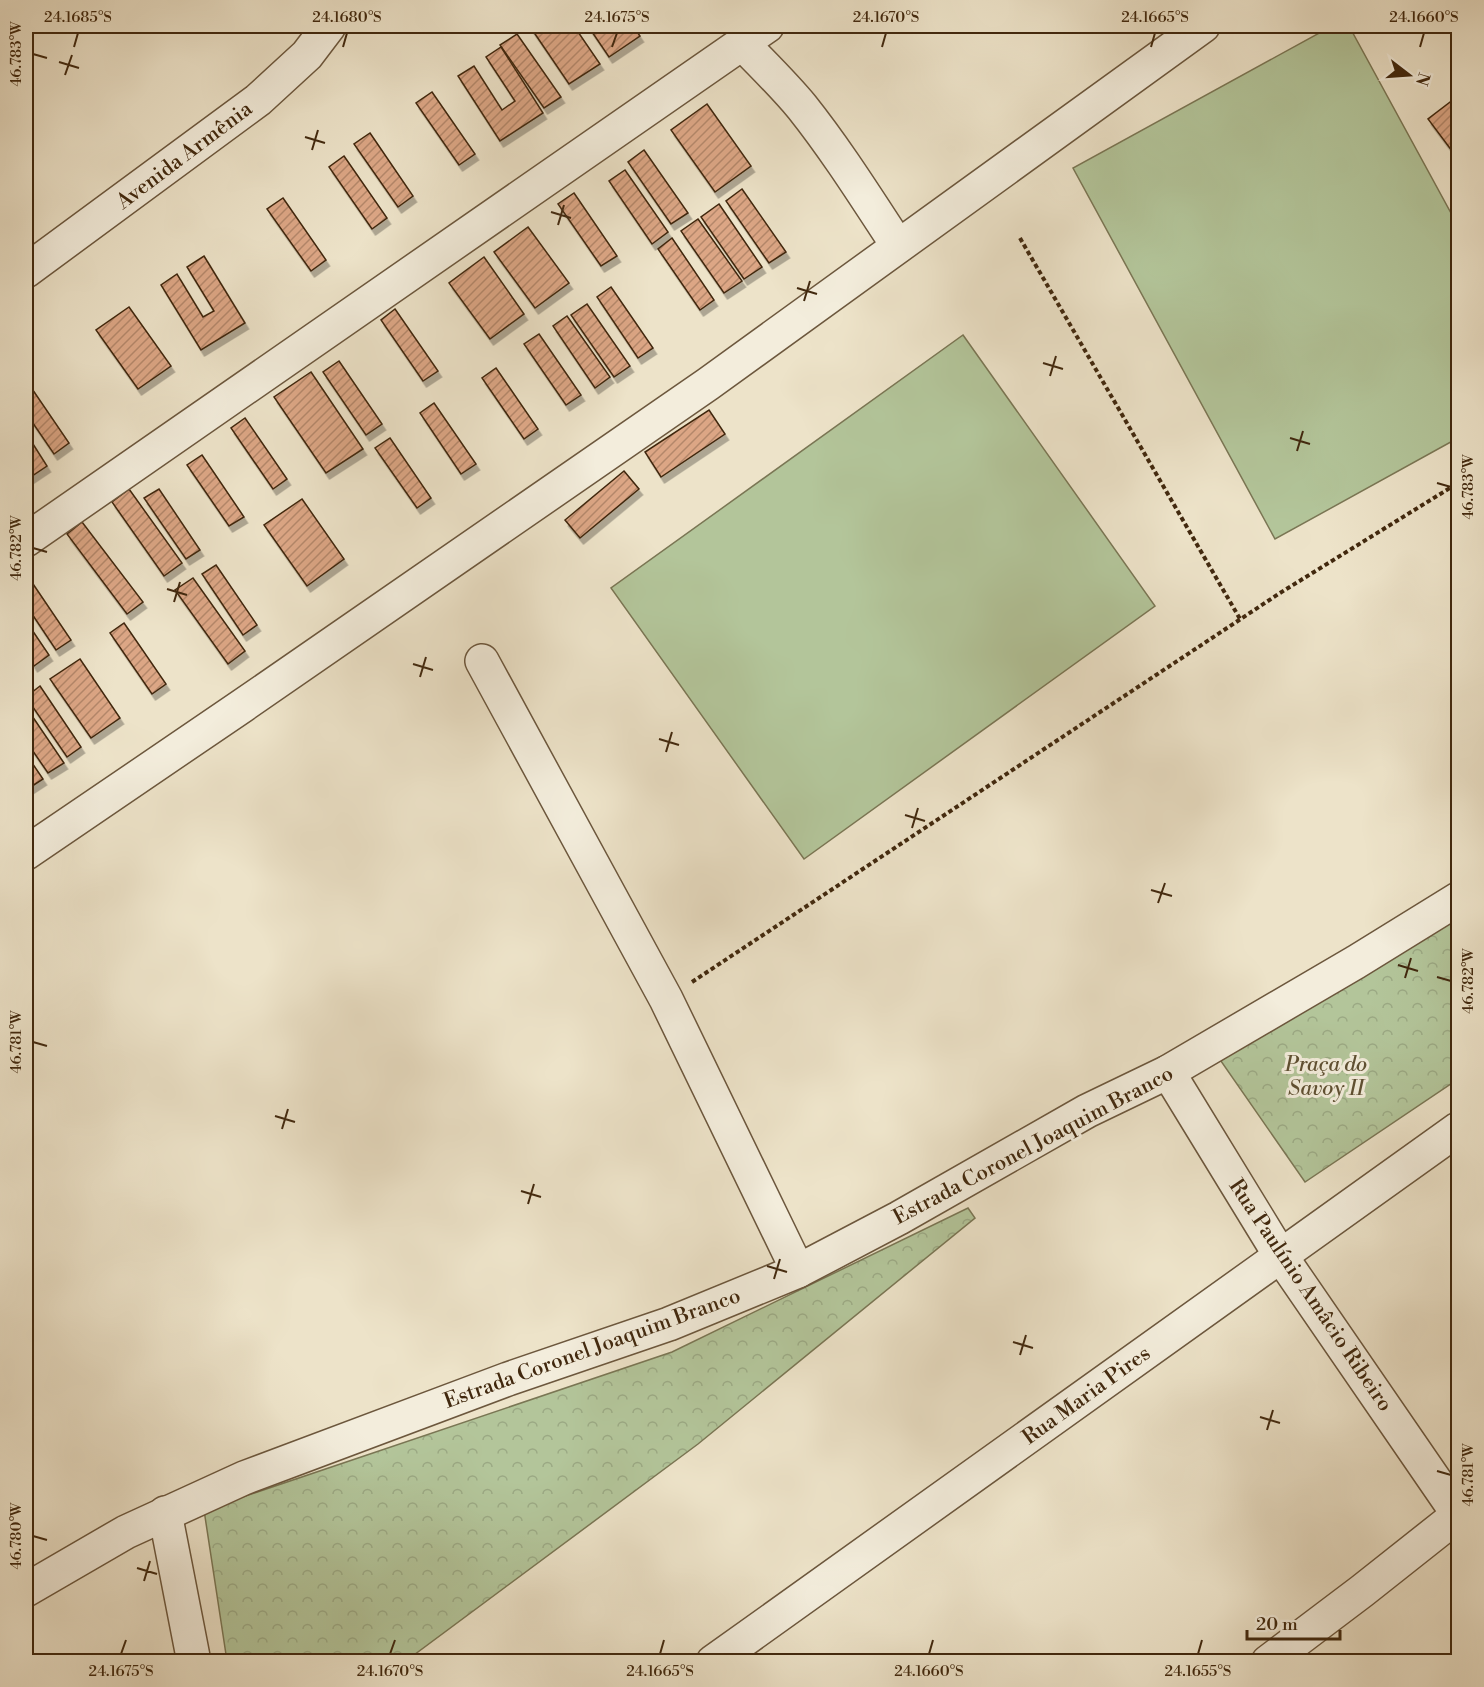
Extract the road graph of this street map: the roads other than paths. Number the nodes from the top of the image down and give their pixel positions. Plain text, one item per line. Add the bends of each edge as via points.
1 (329, 26) edge
2 (1203, 26) edge
3 (755, 34) edge
4 (898, 246) junction
5 (26, 271) edge
6 (26, 540) edge
7 (482, 661) dead end
8 (26, 853) edge
9 (1458, 899) edge
10 (1168, 1072) junction
11 (1458, 1129) edge
12 (1280, 1255) junction
13 (798, 1271) junction
14 (165, 1513) junction
15 (1458, 1515) edge
16 (26, 1590) edge
17 (194, 1662) edge
18 (713, 1662) edge
19 (1268, 1662) edge

1 - 5 street, Avenida Armênia via 307,55 258,99
2 - 4 street
3 - 4 street via 771,72 802,106
3 - 6 street
4 - 8 street via 708,384
7 - 13 street via 666,999
9 - 10 street, Estrada Coronel Joaquim Branco
10 - 12 street, Rua Paulínio Amâcio Ribeiro
10 - 13 street, Estrada Coronel Joaquim Branco via 1087,1111
11 - 12 street, Rua Maria Pires
12 - 15 street, Rua Paulínio Amâcio Ribeiro
12 - 18 street, Rua Maria Pires
13 - 14 street, Estrada Coronel Joaquim Branco via 669,1324 360,1433
14 - 16 street, Estrada Coronel Joaquim Branco
14 - 17 street
15 - 19 street

